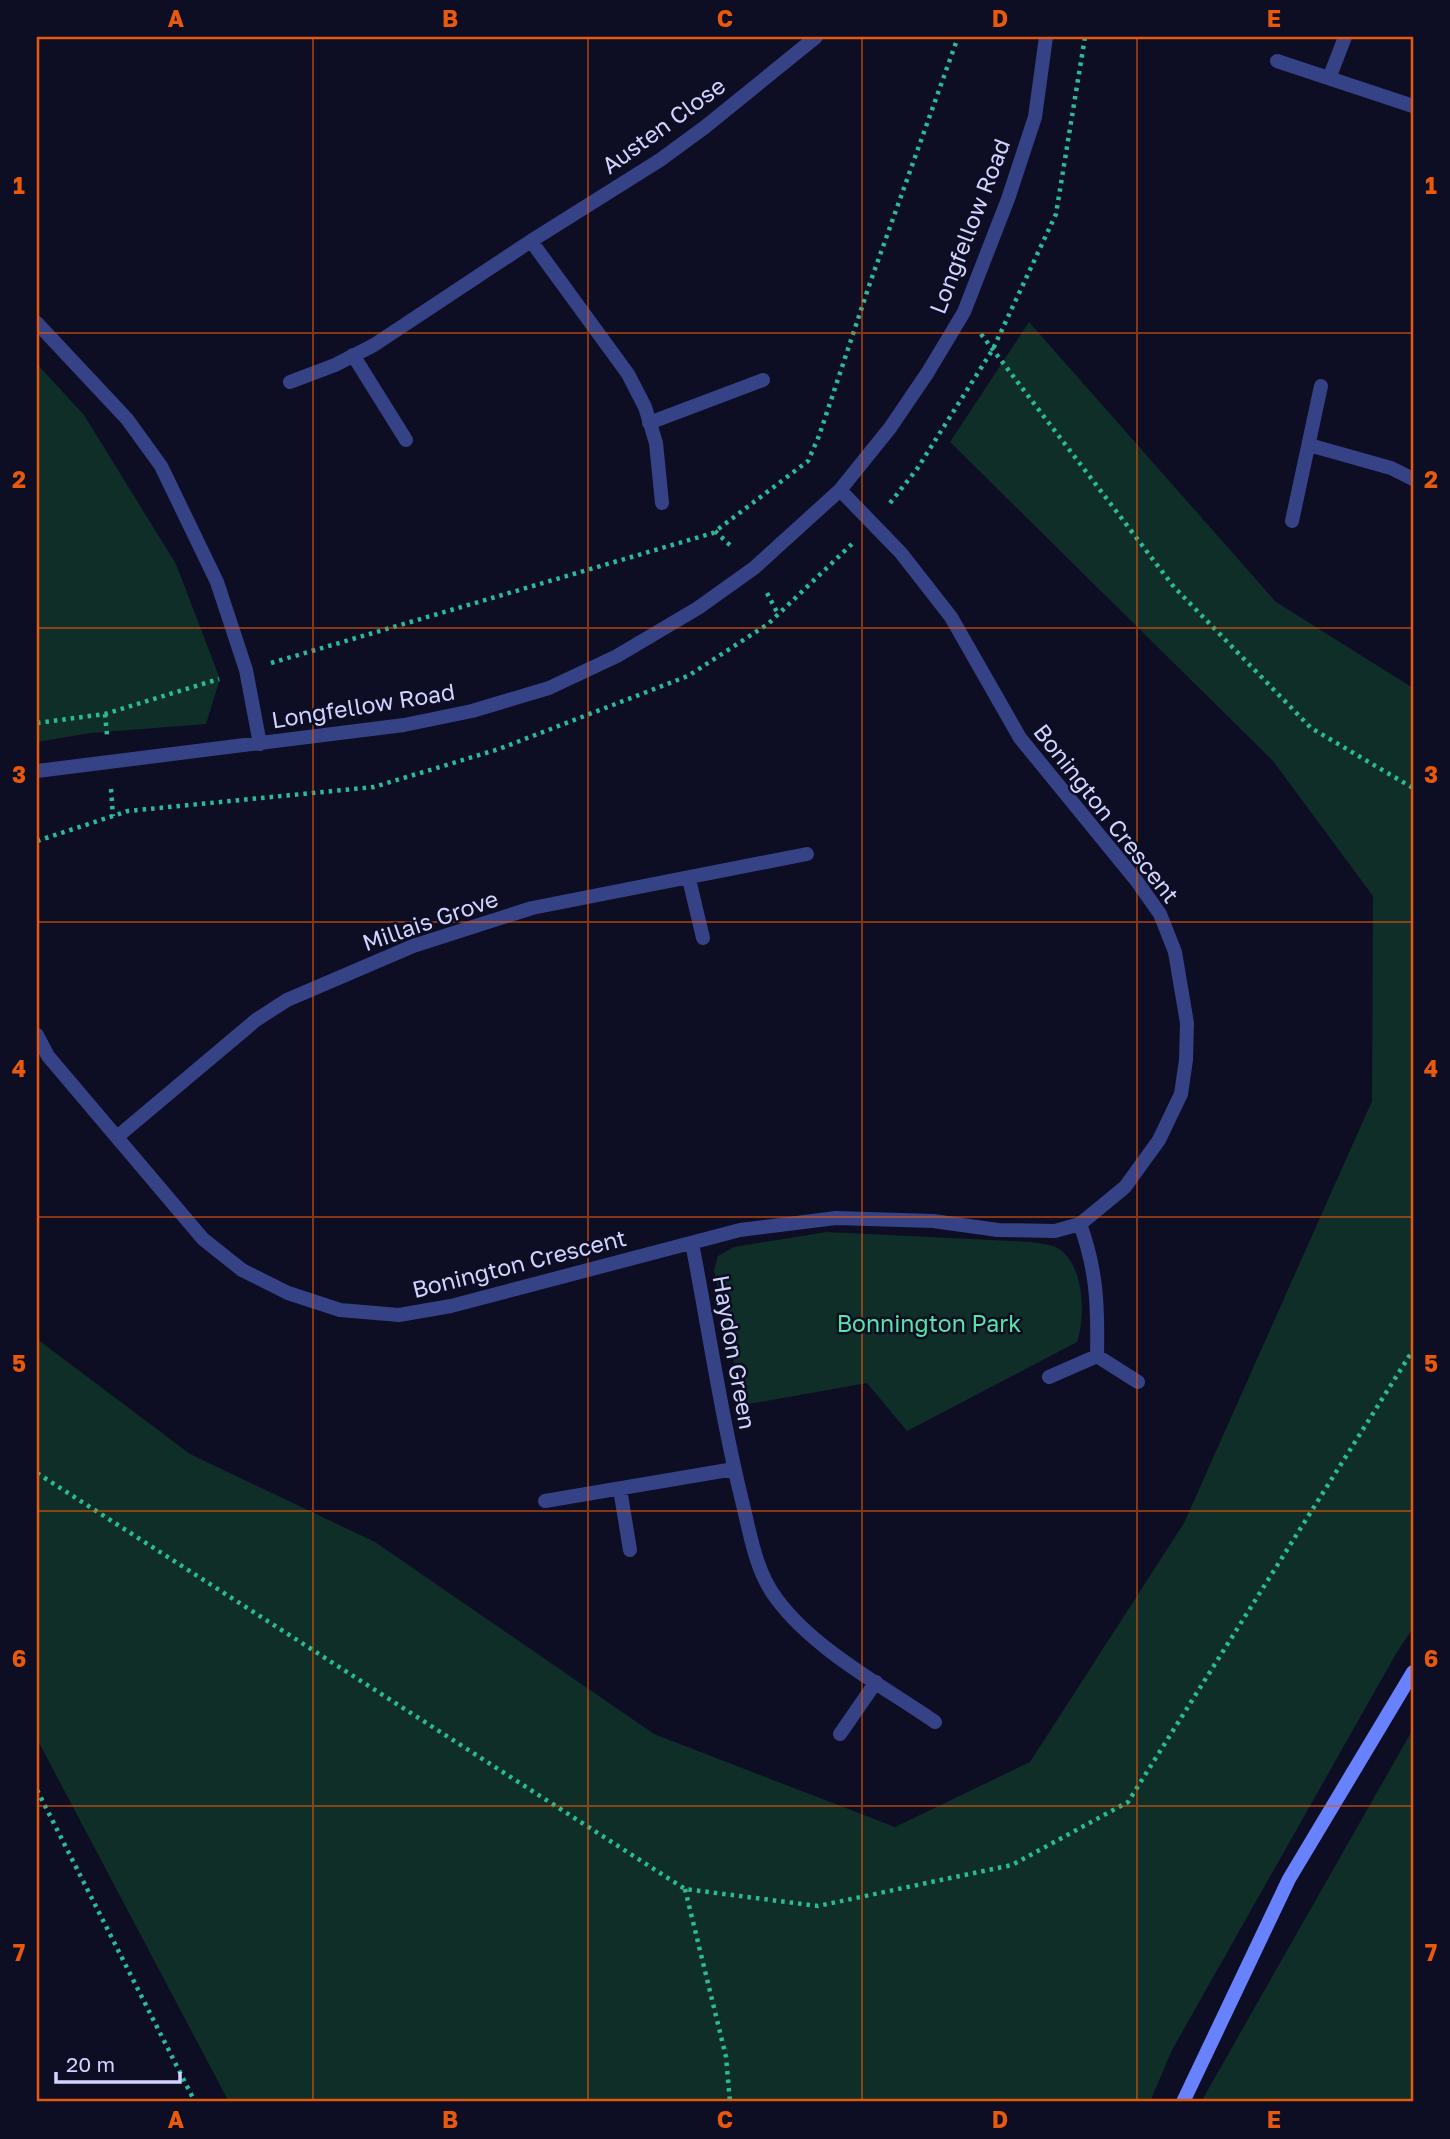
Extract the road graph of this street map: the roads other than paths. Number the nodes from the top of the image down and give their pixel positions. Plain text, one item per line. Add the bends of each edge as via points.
1 (816, 37) edge
2 (1046, 37) edge
3 (1345, 37) edge
4 (1276, 61) dead end
5 (1330, 76) junction
6 (1413, 106) edge
7 (531, 241) junction
8 (37, 323) edge
9 (353, 355) junction
10 (764, 380) dead end
11 (290, 382) dead end
12 (1321, 386) dead end
13 (649, 423) junction
14 (406, 440) dead end
15 (1309, 444) junction
16 (1413, 479) edge
17 (840, 490) junction
18 (662, 503) dead end
19 (1292, 521) dead end
20 (260, 744) junction
21 (37, 771) edge
22 (807, 854) dead end
23 (689, 879) junction
24 (703, 938) dead end
25 (37, 1035) edge
26 (117, 1138) junction
27 (1080, 1224) junction
28 (692, 1243) junction
29 (1097, 1356) junction
30 (1049, 1377) dead end
31 (1138, 1382) dead end
32 (733, 1469) junction
33 (620, 1489) junction
34 (545, 1502) dead end
35 (630, 1550) dead end
36 (1413, 1672) edge
37 (876, 1682) junction
38 (935, 1722) dead end
39 (841, 1734) dead end
40 (1183, 2102) edge

1 - 7 street, Austen Close via 660,160
2 - 17 street, Longfellow Road via 1035,117 964,312 890,428
3 - 5 street
4 - 5 street
5 - 6 street
7 - 9 street, Austen Close
7 - 13 street via 628,374
8 - 20 street via 127,419 162,466 217,582 246,670
9 - 11 street, Austen Close
9 - 14 street
10 - 13 street
12 - 15 street
13 - 18 street via 656,443
15 - 16 street
15 - 19 street
17 - 20 street, Longfellow Road via 754,568 698,608 617,656 548,688 404,725
17 - 27 street, Bonington Crescent via 901,553 951,617 1020,738 1136,880 1160,914 1175,951 1187,1023 1181,1094 1159,1140 1125,1187
20 - 21 street, Longfellow Road
22 - 23 street, Millais Grove
23 - 24 street
23 - 26 street, Millais Grove via 532,908 413,946 287,1000 256,1020
25 - 26 street, Bonington Crescent via 48,1056
26 - 28 street, Bonington Crescent via 203,1239 242,1270 288,1293 340,1310 399,1315 451,1306
27 - 28 street, Bonington Crescent via 1055,1231 998,1230 933,1221 836,1218 740,1230
27 - 29 street via 1094,1273
28 - 32 street, Haydon Green
29 - 30 street
29 - 31 street
32 - 33 street
32 - 37 street, Haydon Green via 757,1562 774,1597 817,1642
33 - 34 street
33 - 35 street
36 - 40 street via 1289,1879
37 - 38 street, Haydon Green
37 - 39 street

